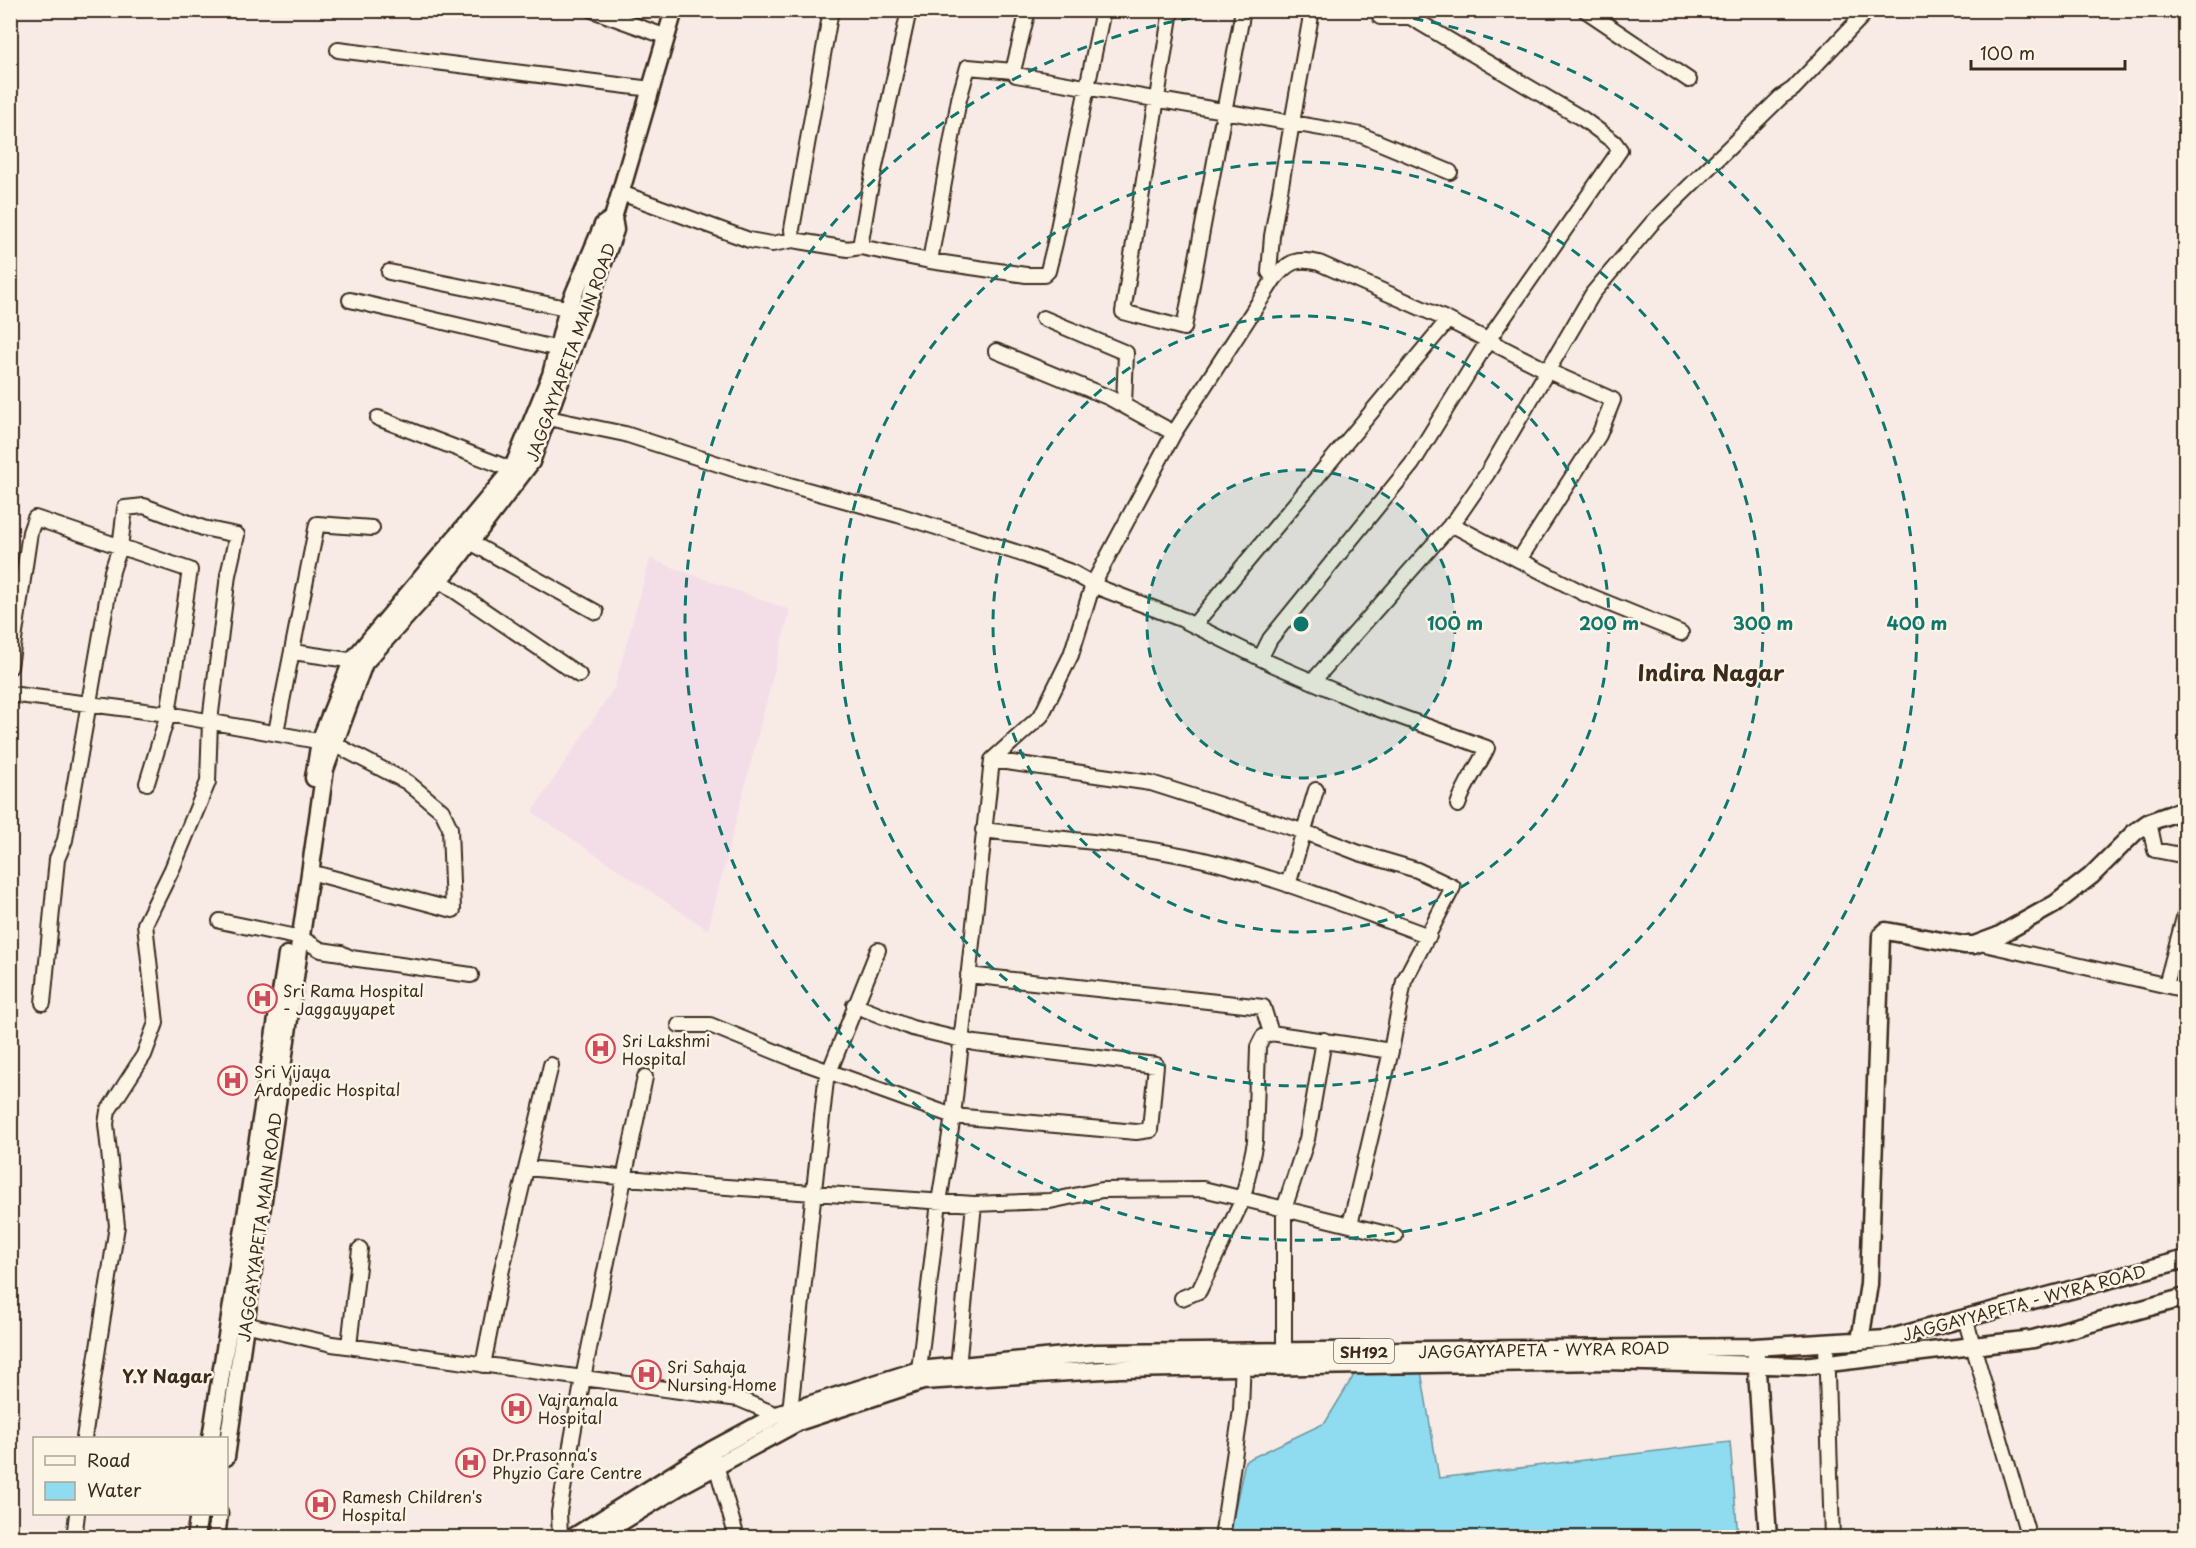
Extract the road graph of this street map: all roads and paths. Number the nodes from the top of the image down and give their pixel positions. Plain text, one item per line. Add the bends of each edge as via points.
1 (592, 10) edge
2 (674, 10) edge
3 (831, 10) edge
4 (909, 10) edge
5 (1028, 10) edge
6 (1103, 10) edge
7 (1171, 10) edge
8 (1243, 10) edge
9 (1312, 10) edge
10 (1586, 10) edge
11 (1868, 10) edge
12 (1380, 17) dead end
13 (667, 37) junction
14 (338, 50) dead end
15 (1013, 71) junction
16 (1689, 80) dead end
17 (651, 89) junction
18 (1089, 89) junction
19 (1156, 100) junction
20 (1225, 112) junction
21 (1291, 122) junction
22 (1450, 172) dead end
23 (621, 193) junction
24 (614, 218) junction
25 (793, 240) junction
26 (860, 247) junction
27 (930, 261) junction
28 (389, 272) dead end
29 (1274, 279) junction
30 (350, 300) dead end
31 (568, 308) junction
32 (586, 312) junction
33 (1043, 318) dead end
34 (1448, 320) junction
35 (1488, 341) junction
36 (565, 350) junction
37 (996, 351) dead end
38 (1548, 371) junction
39 (1124, 404) junction
40 (378, 418) dead end
41 (548, 418) junction
42 (1174, 433) junction
43 (518, 472) junction
44 (1451, 524) junction
45 (372, 528) dead end
46 (470, 542) junction
47 (120, 547) junction
48 (1519, 560) junction
49 (439, 580) junction
50 (1093, 584) junction
51 (596, 612) dead end
52 (1194, 625) junction
53 (1681, 633) dead end
54 (293, 652) junction
55 (1261, 657) junction
56 (358, 662) junction
57 (10, 667) edge
58 (579, 675) dead end
59 (1313, 681) junction
60 (10, 694) edge
61 (87, 703) junction
62 (168, 714) junction
63 (210, 721) junction
64 (276, 732) junction
65 (327, 742) junction
66 (992, 760) junction
67 (147, 783) dead end
68 (1316, 790) dead end
69 (1458, 805) dead end
70 (2186, 809) edge
71 (2149, 822) junction
72 (983, 830) junction
73 (1302, 831) junction
74 (2186, 856) edge
75 (310, 872) junction
76 (1288, 885) junction
77 (2186, 910) edge
78 (220, 921) dead end
79 (1429, 936) junction
80 (295, 937) junction
81 (1980, 943) junction
82 (878, 950) dead end
83 (471, 975) dead end
84 (968, 975) junction
85 (2166, 985) junction
86 (2186, 990) edge
87 (43, 1003) dead end
88 (855, 1005) junction
89 (679, 1025) dead end
90 (1271, 1033) junction
91 (962, 1040) junction
92 (1324, 1040) junction
93 (1391, 1051) junction
94 (551, 1065) dead end
95 (829, 1071) junction
96 (645, 1077) dead end
97 (953, 1116) junction
98 (527, 1167) junction
99 (623, 1177) junction
100 (814, 1194) junction
101 (1243, 1199) junction
102 (939, 1202) junction
103 (975, 1204) junction
104 (1284, 1209) junction
105 (1350, 1225) junction
106 (1395, 1236) dead end
107 (360, 1249) dead end
108 (2186, 1258) edge
109 (2186, 1297) edge
110 (1182, 1298) dead end
111 (1965, 1318) junction
112 (244, 1324) junction
113 (1860, 1341) junction
114 (1826, 1343) junction
115 (349, 1346) junction
116 (1973, 1346) junction
117 (1755, 1347) junction
118 (1284, 1351) junction
119 (1243, 1359) junction
120 (1827, 1363) junction
121 (483, 1365) junction
122 (1756, 1365) junction
123 (958, 1367) junction
124 (919, 1370) junction
125 (583, 1378) junction
126 (784, 1413) junction
127 (84, 1437) edge
128 (211, 1437) edge
129 (228, 1442) edge
130 (714, 1458) junction
131 (77, 1515) edge
132 (199, 1515) edge
133 (219, 1515) edge
134 (74, 1538) edge
135 (195, 1538) edge
136 (216, 1538) edge
137 (560, 1538) edge
138 (572, 1538) edge
139 (595, 1538) edge
140 (737, 1538) edge
141 (1222, 1538) edge
142 (1767, 1538) edge
143 (1832, 1538) edge
144 (2029, 1538) edge

1 - 13 street
2 - 13 main road, JAGGAYYAPETA MAIN ROAD
3 - 25 street
4 - 26 street
5 - 15 street
6 - 18 street
7 - 19 street
8 - 20 street
9 - 21 street
10 - 16 street
11 - 38 street via 1793,89 1652,223 1593,293
12 - 35 street via 1410,17 1583,119 1620,150
13 - 17 main road, JAGGAYYAPETA MAIN ROAD
14 - 17 street
15 - 18 street via 1016,75
15 - 27 street via 976,66 965,70
17 - 23 main road, JAGGAYYAPETA MAIN ROAD
18 - 19 street
18 - 27 street via 1048,271 1026,274
19 - 20 street
19 - 20 street via 1123,312 1184,328
20 - 21 street
21 - 22 street via 1361,135
21 - 29 street via 1272,236 1269,272
23 - 24 main road, JAGGAYYAPETA MAIN ROAD
23 - 25 street via 749,240 772,244
24 - 31 main road via 603,225
24 - 32 main road, JAGGAYYAPETA MAIN ROAD via 615,230
25 - 26 street via 848,249
26 - 27 street
28 - 31 street
29 - 34 street via 1292,261 1304,259
29 - 42 street
30 - 36 street
31 - 32 street
31 - 36 main road
32 - 36 main road, JAGGAYYAPETA MAIN ROAD
33 - 39 street via 1126,353
34 - 35 street
34 - 52 street
35 - 38 street
35 - 55 street via 1412,464 1270,639
36 - 41 main road, JAGGAYYAPETA MAIN ROAD
36 - 43 main road via 551,375
37 - 39 street
38 - 44 street via 1487,474
38 - 48 street via 1613,400 1599,435
39 - 42 street
40 - 43 street
41 - 43 main road, JAGGAYYAPETA MAIN ROAD via 531,462
41 - 50 street via 625,434 898,515 1025,555
42 - 50 street
43 - 46 main road, JAGGAYYAPETA MAIN ROAD
43 - 56 main road
44 - 48 street
44 - 59 street
45 - 54 street via 317,524
46 - 49 main road, JAGGAYYAPETA MAIN ROAD
46 - 51 street
47 - 57 street via 35,518
47 - 61 street
47 - 62 street via 190,570
47 - 63 street via 125,508 144,507 203,528 237,535 228,575
48 - 53 street via 1583,593
49 - 56 main road, JAGGAYYAPETA MAIN ROAD
49 - 58 street
50 - 52 street
50 - 66 street via 1071,655 1041,716
52 - 55 street
54 - 56 street
54 - 64 street
55 - 59 street
56 - 65 main road
59 - 69 street via 1486,748 1477,770 1463,787
60 - 61 street
61 - 62 street
61 - 87 street via 65,840 57,859
62 - 63 street
62 - 67 street
63 - 64 street
63 - 127 street via 207,788 145,924 156,1023 144,1055 108,1111 106,1124 117,1226
64 - 65 street
65 - 75 main road, JAGGAYYAPETA MAIN ROAD
65 - 75 street via 407,782 442,811 450,828 453,910
65 - 80 main road
66 - 72 street
66 - 73 street via 1151,783
68 - 73 street
70 - 71 main road
71 - 74 street via 2156,850
71 - 81 main road via 2055,904
72 - 76 street via 1152,850
72 - 84 street
73 - 76 street
73 - 79 street via 1417,870 1453,887
75 - 80 main road, JAGGAYYAPETA MAIN ROAD
76 - 79 street
77 - 85 street
78 - 80 street
79 - 93 street via 1404,981
80 - 83 street via 321,950 351,958
80 - 112 main road, JAGGAYYAPETA MAIN ROAD
80 - 128 main road
81 - 85 street
81 - 113 main road via 1964,945 1886,931 1881,936 1869,1284
82 - 88 street
84 - 90 street via 1263,1007
84 - 91 street
85 - 86 street
88 - 91 street via 912,1028
88 - 95 street
89 - 95 street via 710,1025
90 - 92 street
90 - 101 street via 1263,1037 1258,1047 1255,1142
91 - 97 street
91 - 97 street via 1156,1065 1150,1130
92 - 93 street
92 - 104 street via 1307,1139
93 - 105 street
94 - 98 street
95 - 97 street
95 - 100 street
96 - 99 street
97 - 102 street
98 - 99 street
98 - 121 street
99 - 100 street
99 - 125 street
100 - 102 street
100 - 126 street
101 - 103 street via 1203,1189 1102,1190 1050,1201
101 - 104 street
101 - 110 street via 1198,1290
102 - 103 street
102 - 124 street
103 - 123 street
104 - 105 street
104 - 118 street
105 - 106 street
107 - 115 street
108 - 111 main road, JAGGAYYAPETA - WYRA ROAD / SH192
109 - 116 main road, SH192 via 2033,1339
111 - 113 main road, JAGGAYYAPETA - WYRA ROAD / SH192 via 1887,1339
111 - 116 street
112 - 115 street
112 - 129 main road, JAGGAYYAPETA MAIN ROAD
113 - 114 main road, JAGGAYYAPETA - WYRA ROAD / SH192
114 - 117 main road, JAGGAYYAPETA - WYRA ROAD / SH192
114 - 120 street
115 - 121 street
116 - 120 main road, SH192
116 - 144 street
117 - 118 main road, JAGGAYYAPETA - WYRA ROAD / SH192
117 - 122 main road
118 - 119 main road, JAGGAYYAPETA - WYRA ROAD / SH192
119 - 122 main road, SH192
119 - 123 main road, JAGGAYYAPETA - WYRA ROAD / SH192 via 1097,1353
119 - 130 main road, SH192 via 923,1381 798,1422
119 - 141 street via 1241,1410
120 - 122 main road, SH192
120 - 143 street
121 - 125 street
122 - 142 main road
123 - 124 main road, JAGGAYYAPETA - WYRA ROAD / SH192
124 - 126 main road, JAGGAYYAPETA - WYRA ROAD / SH192
125 - 126 street via 739,1399
125 - 137 street via 559,1512
126 - 130 main road, JAGGAYYAPETA - WYRA ROAD / SH192
130 - 138 main road, JAGGAYYAPETA - WYRA ROAD / SH192
130 - 139 main road, SH192
130 - 140 street
131 - 134 street
132 - 135 main road
133 - 136 main road

